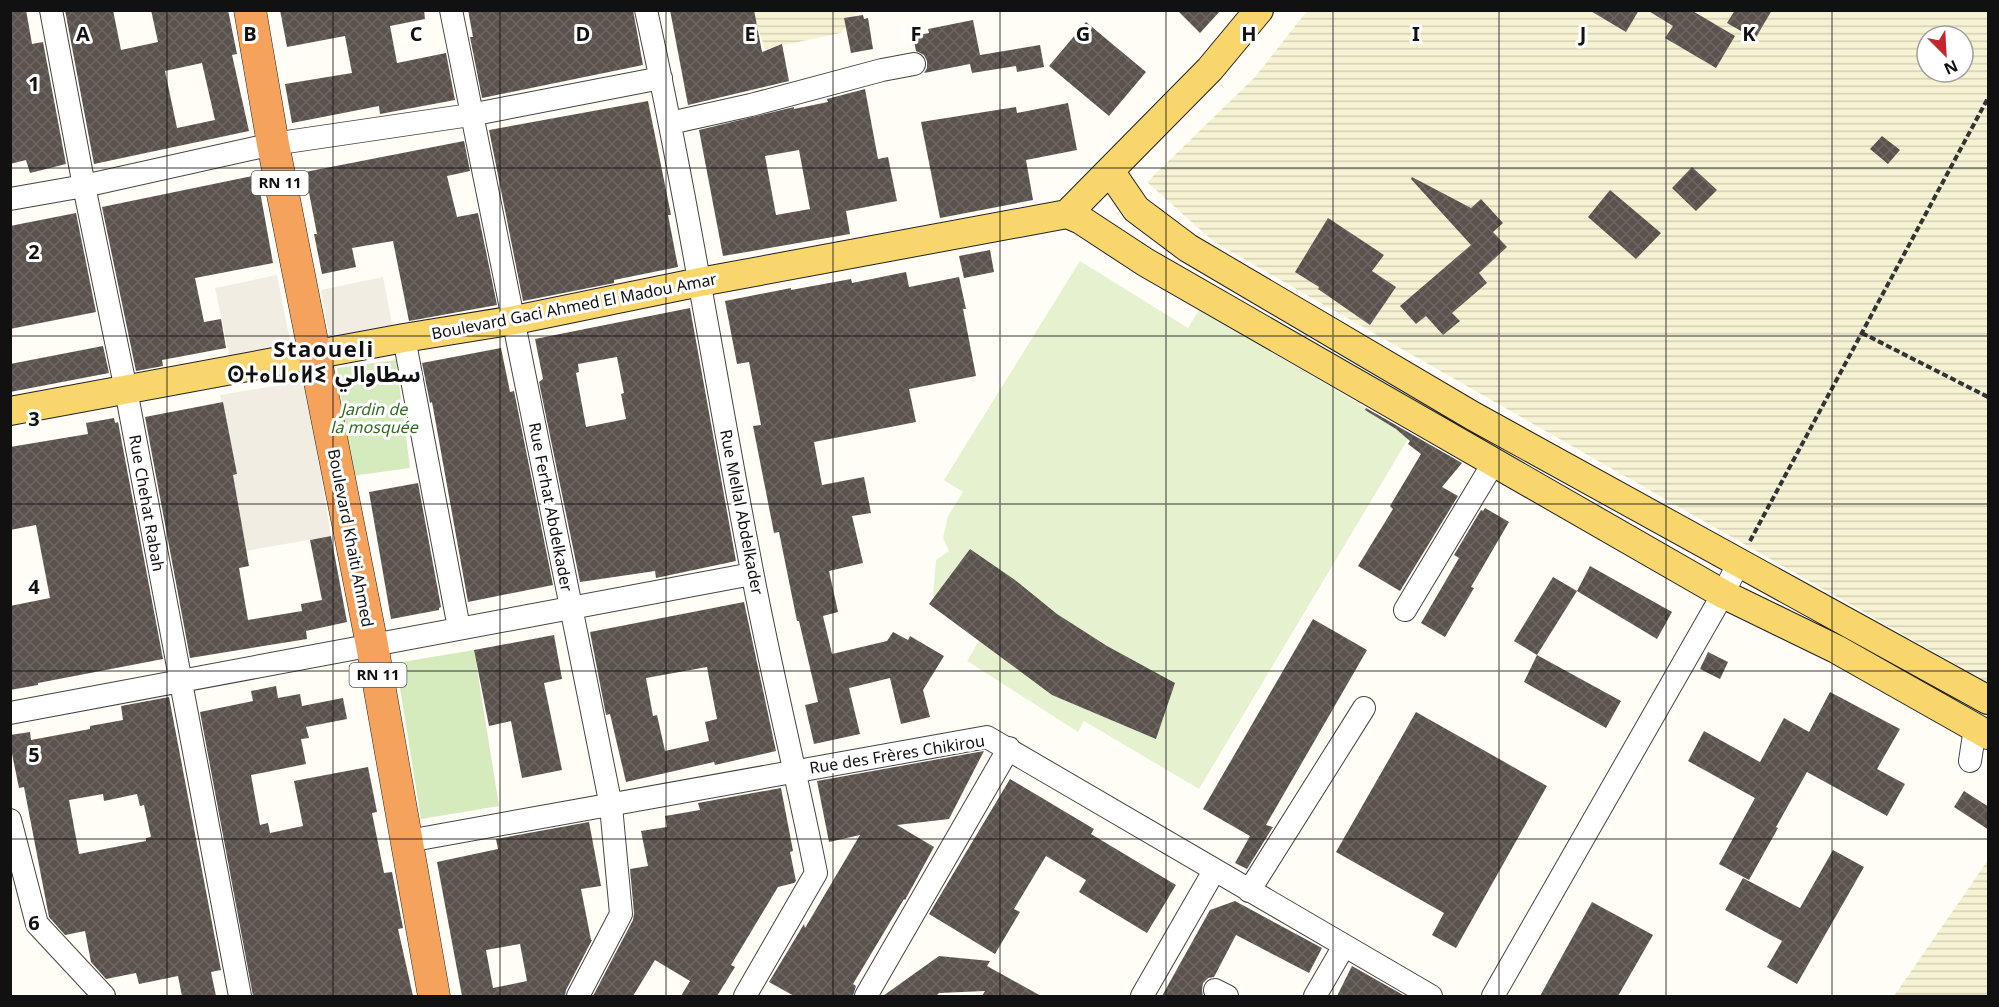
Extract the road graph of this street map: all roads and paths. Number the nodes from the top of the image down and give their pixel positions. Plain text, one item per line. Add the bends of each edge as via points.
1 (51, 10) edge
2 (250, 10) edge
3 (450, 10) edge
4 (646, 10) edge
5 (1259, 10) edge
6 (914, 64) dead end
7 (661, 78) junction
8 (1989, 98) edge
9 (470, 115) junction
10 (670, 123) junction
11 (273, 144) junction
12 (1110, 171) junction
13 (84, 186) junction
14 (10, 199) edge
15 (1067, 214) junction
16 (700, 282) junction
17 (514, 320) junction
18 (1862, 333) junction
19 (404, 338) junction
20 (314, 355) junction
21 (126, 390) junction
22 (1989, 397) edge
23 (10, 411) edge
24 (1494, 462) junction
25 (1738, 562) junction
26 (752, 574) junction
27 (1723, 594) junction
28 (572, 608) junction
29 (1405, 610) dead end
30 (459, 628) junction
31 (372, 645) junction
32 (180, 681) junction
33 (1989, 700) edge
34 (1364, 708) dead end
35 (10, 713) edge
36 (1982, 731) edge
37 (1009, 748) junction
38 (1970, 761) dead end
39 (796, 770) junction
40 (611, 806) junction
41 (10, 820) edge
42 (408, 841) junction
43 (14, 851) edge
44 (1214, 871) junction
45 (1250, 891) junction
46 (1344, 946) junction
47 (104, 996) edge
48 (240, 996) edge
49 (434, 996) edge
50 (578, 996) edge
51 (745, 996) edge
52 (866, 996) edge
53 (1142, 996) edge
54 (1315, 996) edge
55 (1431, 996) edge
56 (1493, 996) edge

1 - 13 street, Rue Chehat Rabah
2 - 11 highway, Boulevard Khaiti Ahmed / RN 11
3 - 9 street, Rue Ferhat Abdelkader
4 - 7 street, Rue Mellal Abdelkader
5 - 12 main road via 1210,69
6 - 10 street
7 - 9 street
7 - 10 street, Rue Mellal Abdelkader
8 - 18 path
9 - 11 street
9 - 17 street, Rue Ferhat Abdelkader
10 - 16 street, Rue Mellal Abdelkader
11 - 13 street
11 - 20 highway, Boulevard Khaiti Ahmed / RN 11
12 - 15 main road
12 - 25 main road via 1136,209 1188,248 1473,416
13 - 14 street
13 - 21 street, Rue Chehat Rabah
15 - 16 main road, Boulevard Gaci Ahmed El Madou Amar
15 - 24 main road
16 - 17 main road, Boulevard Gaci Ahmed El Madou Amar
16 - 26 street, Rue Mellal Abdelkader
17 - 19 main road, Boulevard Gaci Ahmed El Madou Amar
17 - 28 street, Rue Ferhat Abdelkader
18 - 22 path
18 - 25 path
19 - 20 main road, Boulevard Gaci Ahmed El Madou Amar
19 - 30 street
20 - 21 main road, Boulevard Gaci Ahmed El Madou Amar
20 - 31 highway, Boulevard Khaiti Ahmed / RN 11
21 - 23 main road, Boulevard Gaci Ahmed El Madou Amar
21 - 32 street, Rue Chehat Rabah
24 - 27 main road
24 - 29 street
25 - 27 street
25 - 33 main road
26 - 28 street
26 - 39 street, Rue Mellal Abdelkader
27 - 36 main road via 1836,649
27 - 56 street
28 - 30 street
28 - 40 street, Rue Ferhat Abdelkader
30 - 31 street
31 - 32 street
31 - 42 highway, Boulevard Khaiti Ahmed / RN 11
32 - 35 street
32 - 48 street, Rue Chehat Rabah
34 - 45 street
36 - 38 street
37 - 39 street, Rue des Frères Chikirou via 987,736
37 - 44 street, Rue des Frères Chikirou
37 - 52 street
39 - 40 street, Rue des Frères Chikirou
39 - 51 street, Rue Mellal Abdelkader via 816,873
40 - 42 street, Rue des Frères Chikirou
40 - 50 street, Rue Ferhat Abdelkader via 621,914
41 - 43 street
42 - 49 highway, Boulevard Khaiti Ahmed / RN 11
43 - 47 street via 37,924
44 - 45 street, Rue des Frères Chikirou
44 - 53 street
45 - 46 street, Rue des Frères Chikirou
46 - 54 street
46 - 55 street, Rue des Frères Chikirou

